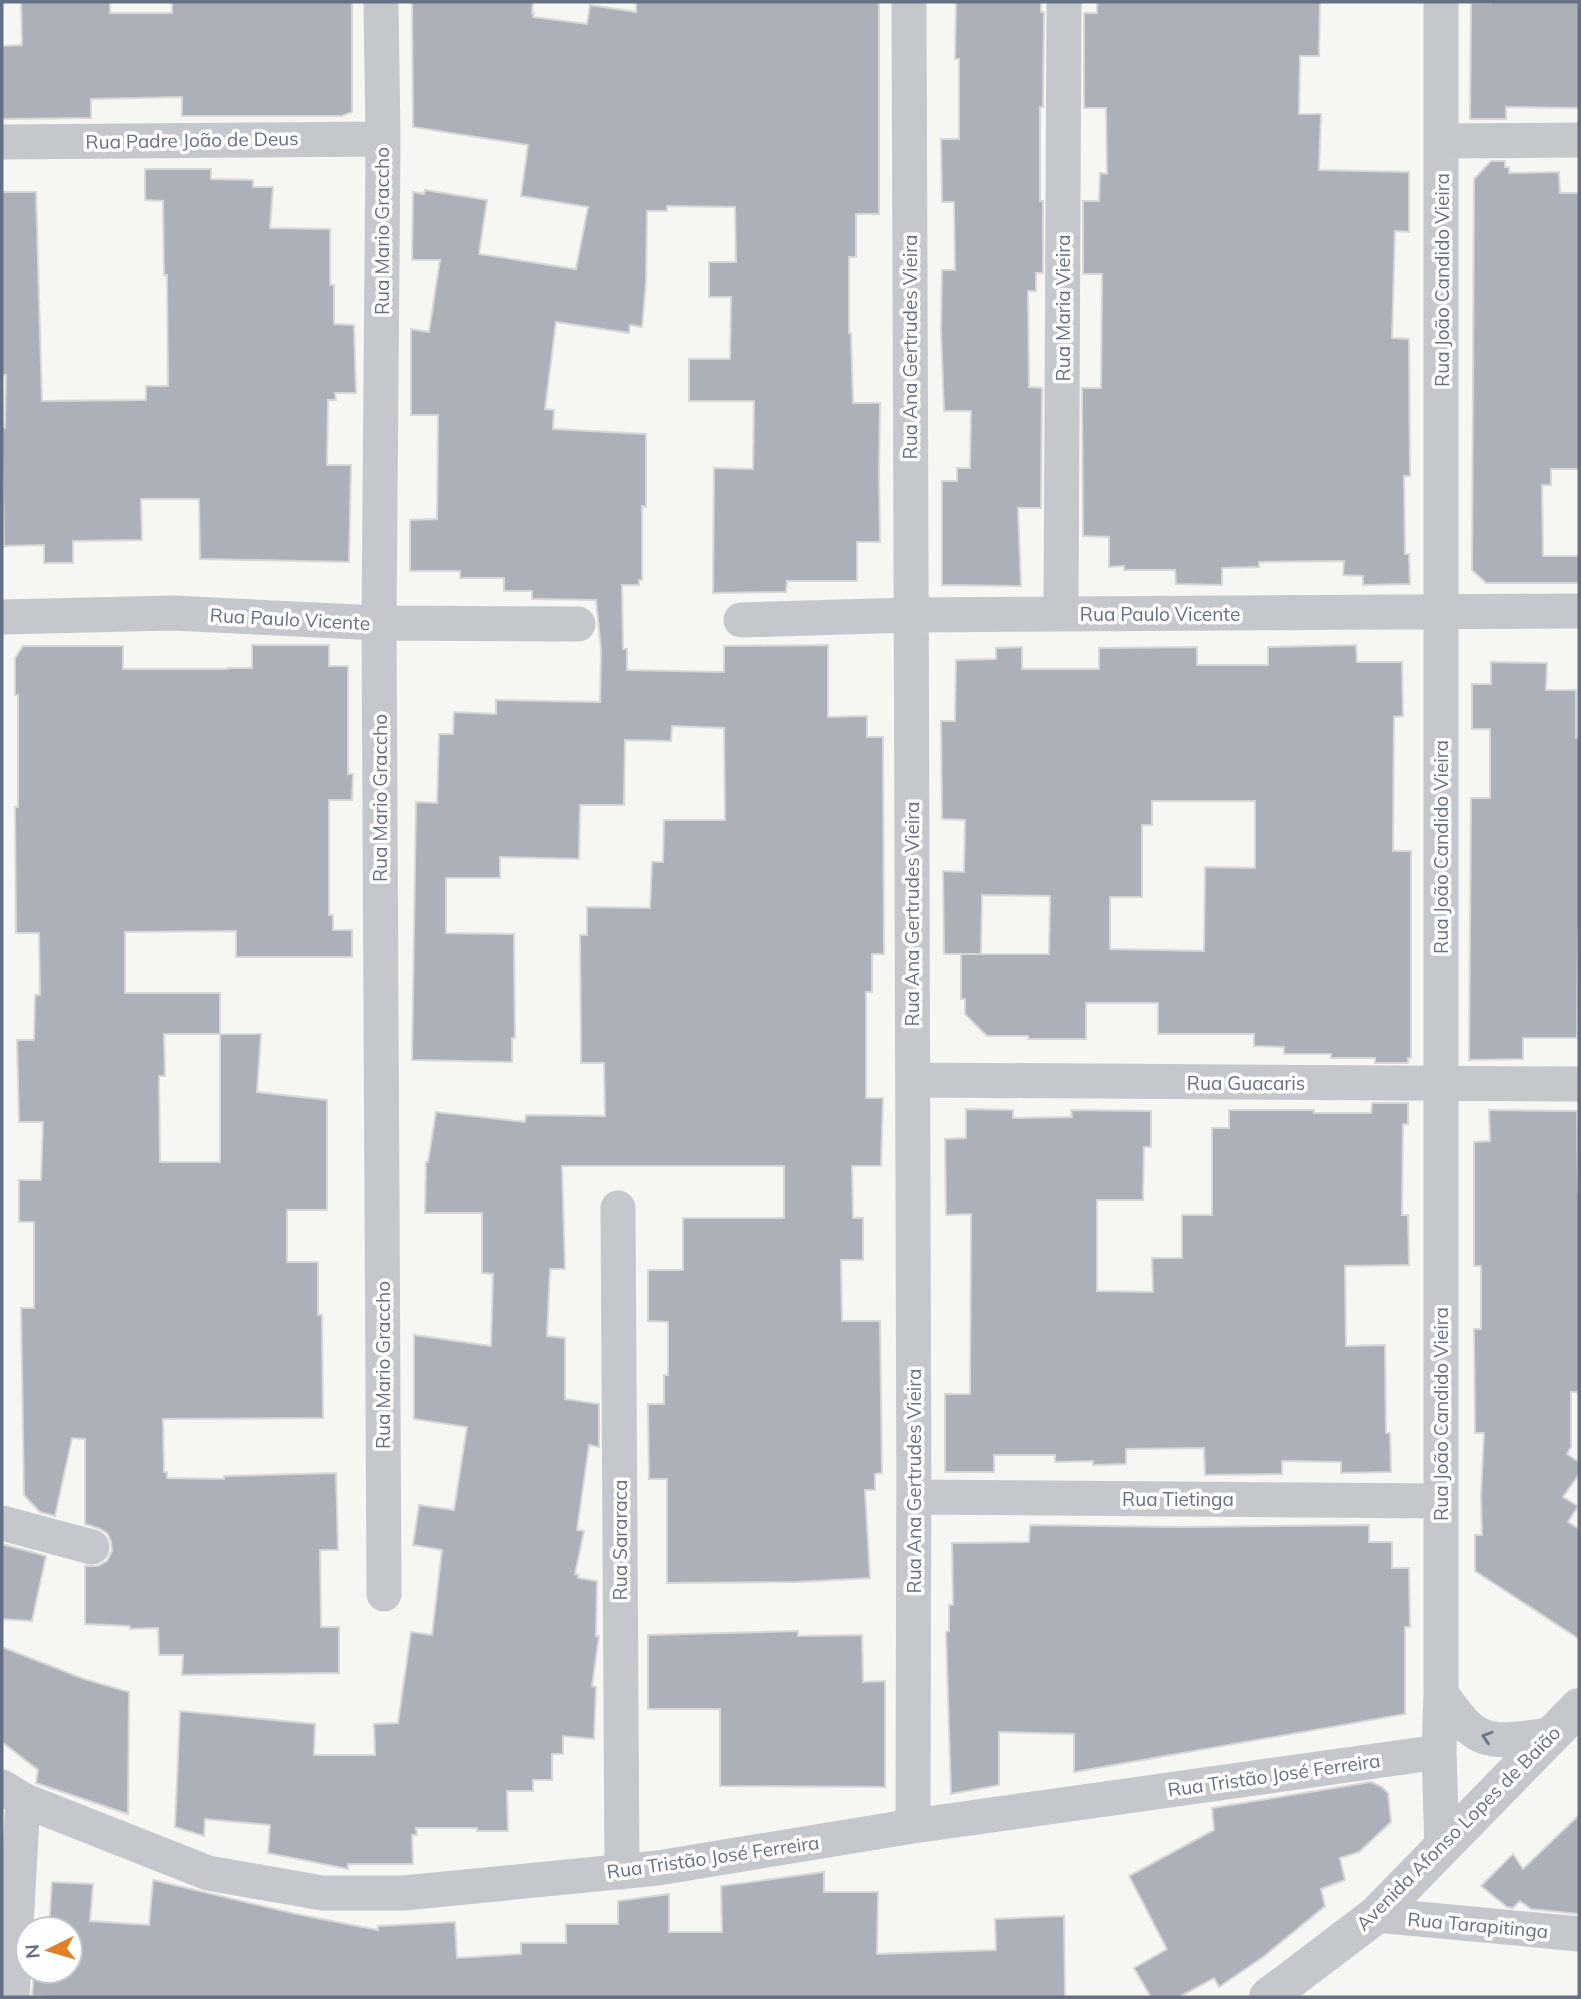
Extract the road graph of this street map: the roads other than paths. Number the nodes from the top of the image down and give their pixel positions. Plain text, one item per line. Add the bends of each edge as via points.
1 (381, 2) edge
2 (909, 2) edge
3 (1064, 2) edge
4 (1441, 2) edge
5 (383, 139) junction
6 (1579, 140) edge
7 (1442, 141) junction
8 (2, 142) edge
9 (1579, 611) edge
10 (1441, 612) junction
11 (1061, 614) junction
12 (910, 615) junction
13 (2, 617) edge
14 (741, 620) dead end
15 (379, 623) junction
16 (578, 624) dead end
17 (913, 1080) junction
18 (1441, 1084) junction
19 (1579, 1084) edge
20 (618, 1208) dead end
21 (915, 1497) junction
22 (1441, 1501) junction
23 (2, 1523) edge
24 (92, 1547) dead end
25 (384, 1594) dead end
26 (1441, 1693) junction
27 (1579, 1707) edge
28 (1552, 1735) junction
29 (1438, 1752) junction
30 (12, 1794) edge
31 (913, 1826) junction
32 (1442, 1847) junction
33 (622, 1872) junction
34 (1376, 1915) junction
35 (1579, 1934) edge
36 (12, 1997) edge
37 (1269, 1997) edge

1 - 5 street, Rua Mario Graccho
2 - 12 street, Rua Ana Gertrudes Vieira
3 - 11 street, Rua Maria Vieira
4 - 7 street, Rua João Candido Vieira
5 - 8 street, Rua Padre João de Deus
5 - 15 street, Rua Mario Graccho
6 - 7 street
7 - 10 street, Rua João Candido Vieira
9 - 10 street, Rua Paulo Vicente
10 - 11 street, Rua Paulo Vicente
10 - 18 street, Rua João Candido Vieira
11 - 12 street, Rua Paulo Vicente
12 - 14 street, Rua Paulo Vicente
12 - 17 street, Rua Ana Gertrudes Vieira
13 - 15 street, Rua Paulo Vicente via 173,614
15 - 16 street, Rua Paulo Vicente
15 - 25 street, Rua Mario Graccho
17 - 18 street, Rua Guacaris
17 - 21 street, Rua Ana Gertrudes Vieira
18 - 19 street, Rua Guacaris
18 - 22 street, Rua João Candido Vieira
20 - 33 street, Rua Sararaca
21 - 22 street, Rua Tietinga
21 - 31 street, Rua Ana Gertrudes Vieira
22 - 26 street, Rua João Candido Vieira
23 - 24 street
28 -> 26 street via 1501,1741 1481,1737 1458,1719
26 - 29 street, Rua João Candido Vieira
27 - 28 street, Avenida Afonso Lopes de Baião
28 - 32 street, Avenida Afonso Lopes de Baião
29 - 31 street, Rua Tristão José Ferreira
29 - 32 street, Rua João Candido Vieira
30 - 33 street, Rua Tristão José Ferreira via 208,1873 321,1893 404,1893
30 - 36 street
31 - 33 street, Rua Tristão José Ferreira
32 - 34 street, Avenida Afonso Lopes de Baião
34 - 35 street, Rua Tarapitinga
34 - 37 street, Avenida Afonso Lopes de Baião

